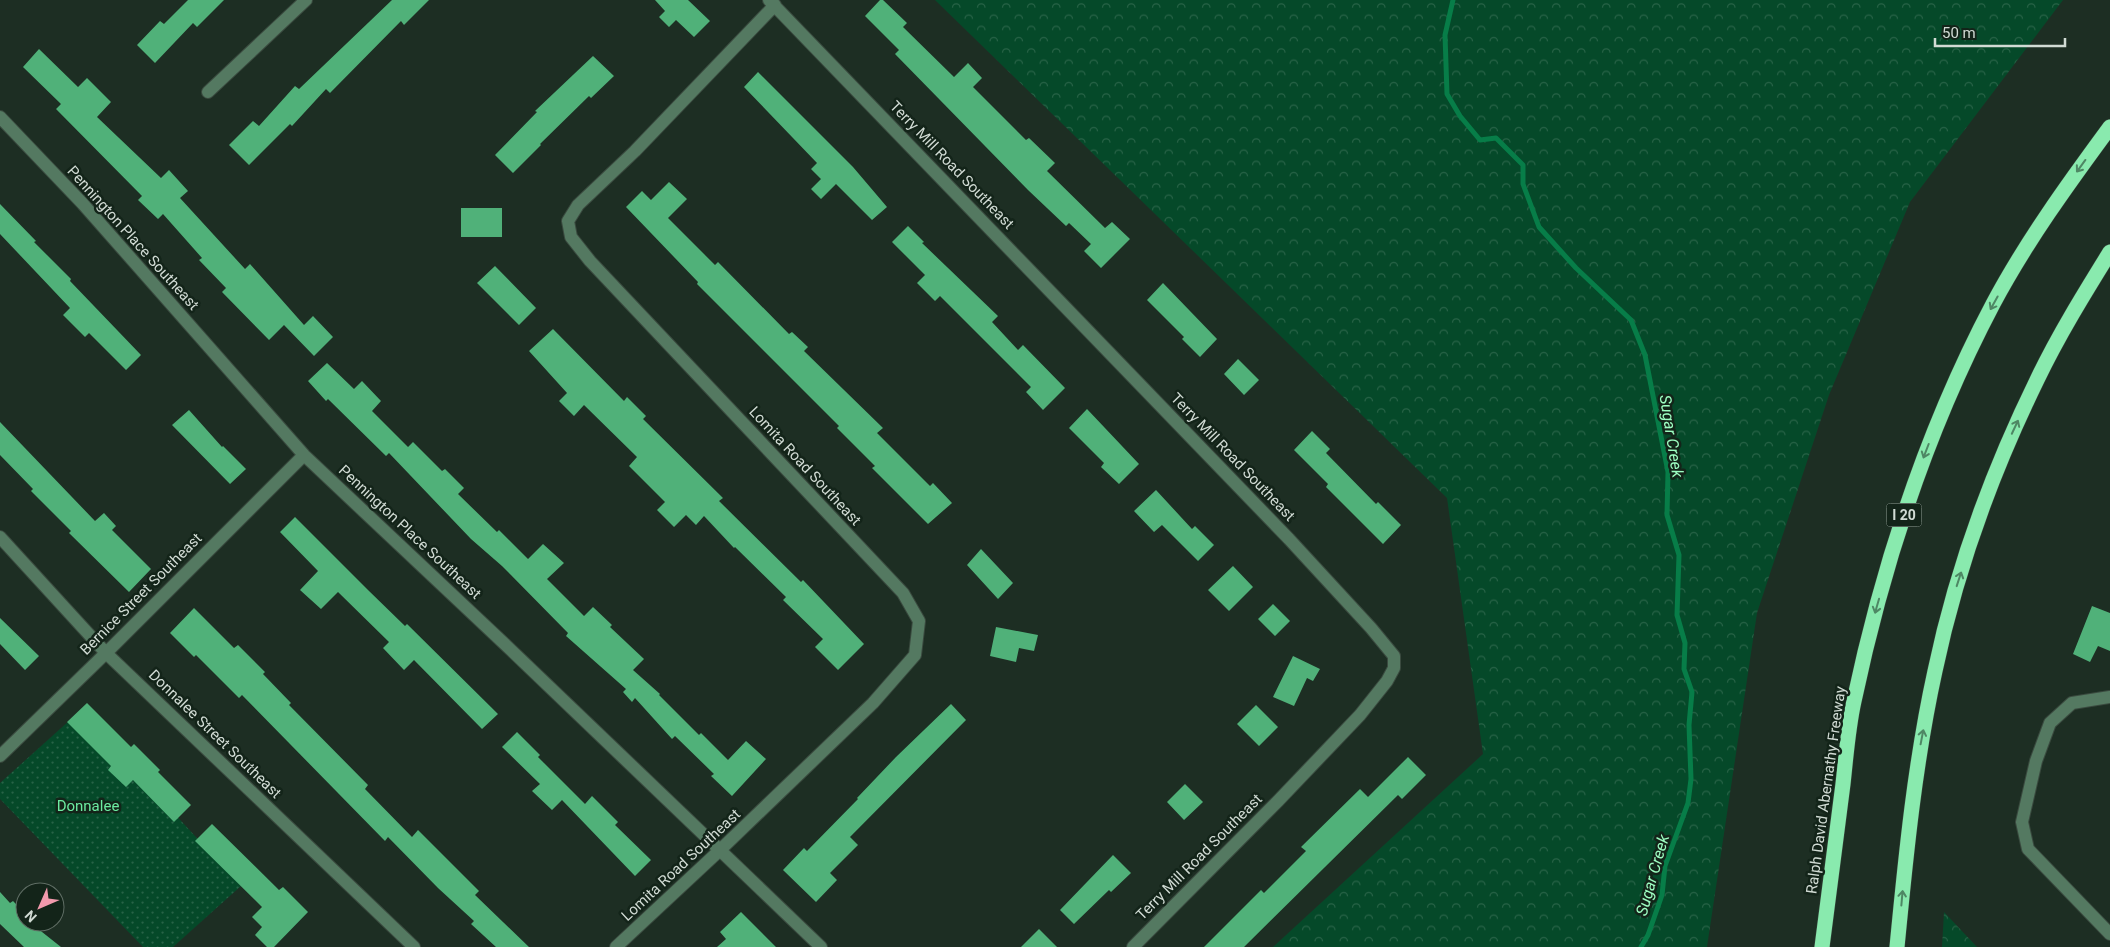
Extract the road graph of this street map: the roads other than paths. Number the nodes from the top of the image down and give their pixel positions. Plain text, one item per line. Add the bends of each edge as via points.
1 (306, 0) edge
2 (772, 3) edge
3 (208, 92) dead end
4 (0, 117) edge
5 (2110, 127) edge
6 (2110, 252) edge
7 (304, 455) junction
8 (0, 537) edge
9 (106, 653) junction
10 (2110, 697) edge
11 (0, 756) edge
12 (719, 851) junction
13 (2110, 934) edge
14 (414, 947) edge
15 (616, 947) edge
16 (821, 947) edge
17 (1133, 947) edge
18 (1822, 947) edge
19 (1897, 947) edge

1 - 3 street
2 - 12 street, Lomita Road Southeast via 635,150 578,205 568,221 571,237 590,261 903,594 919,622 915,655 897,676
2 - 17 street, Terry Mill Road Southeast via 1282,532 1394,656 1394,668 1387,681 1360,715
4 - 7 street, Pennington Place Southeast via 83,204
5 -> 18 highway, Ralph David Abernathy Freeway / I 20 via 2032,238 1993,304 1926,449 1898,532 1853,703
19 -> 6 highway via 1919,752 1954,594 2012,434 2052,352
7 - 9 street, Bernice Street Southeast
7 - 12 street, Pennington Place Southeast
8 - 9 street, Donnalee Street Southeast
9 - 11 street, Bernice Street Southeast
9 - 14 street, Donnalee Street Southeast
10 - 13 street via 2072,703 2050,723 2036,761 2022,822 2028,849
12 - 15 street, Lomita Road Southeast
12 - 16 street, Pennington Place Southeast

